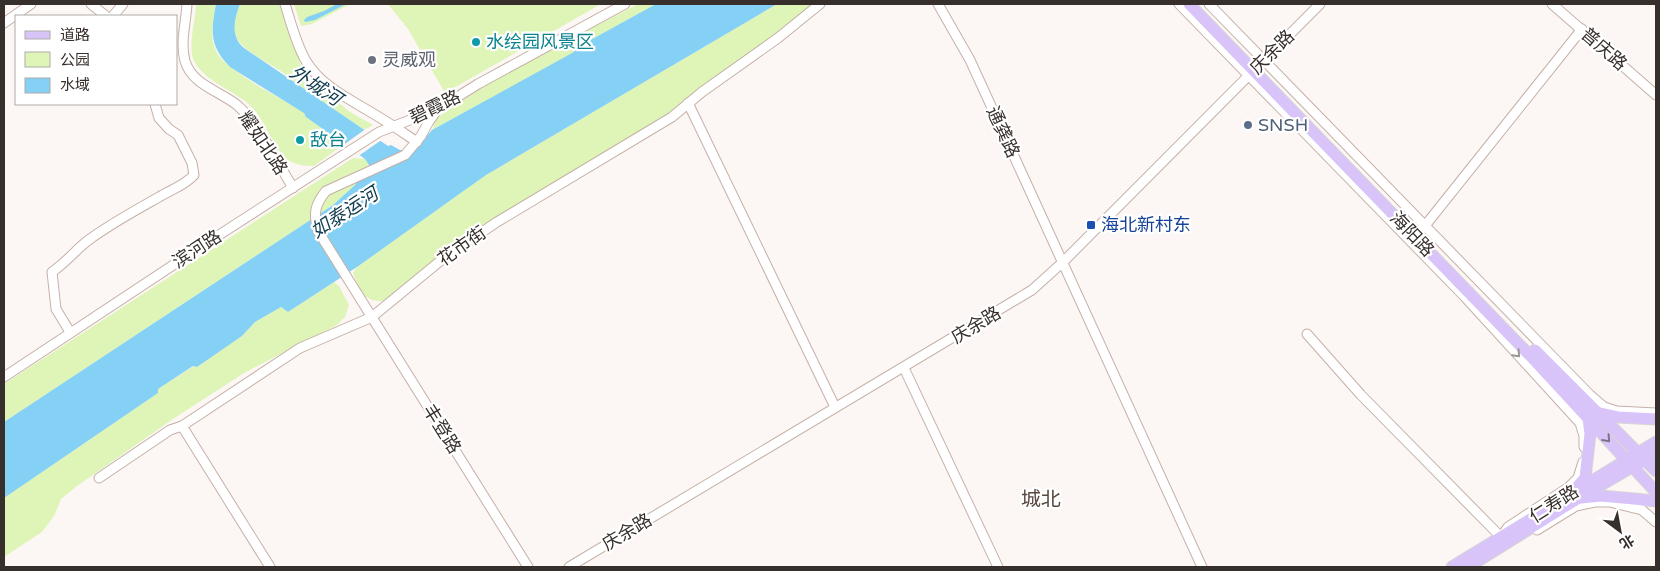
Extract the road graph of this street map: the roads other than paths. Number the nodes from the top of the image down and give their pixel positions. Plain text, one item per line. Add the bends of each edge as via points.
1 (31, 4) edge
2 (92, 4) edge
3 (122, 4) edge
4 (187, 4) edge
5 (285, 4) edge
6 (625, 4) edge
7 (820, 4) edge
8 (938, 4) edge
9 (1179, 4) edge
10 (1189, 4) edge
11 (1198, 4) edge
12 (1209, 4) edge
13 (1552, 4) edge
14 (1316, 5) edge
15 (15, 15) edge
16 (15, 15) edge
17 (105, 15) edge
18 (114, 15) edge
19 (4, 23) edge
20 (1582, 30) junction
21 (1256, 68) junction
22 (1656, 95) edge
23 (688, 103) junction
24 (155, 105) edge
25 (438, 109) junction
26 (392, 126) junction
27 (415, 145) junction
28 (293, 188) junction
29 (1422, 229) junction
30 (1063, 262) junction
31 (372, 317) junction
32 (70, 332) junction
33 (1307, 334) dead end
34 (904, 368) junction
35 (4, 376) edge
36 (835, 408) junction
37 (1599, 413) junction
38 (1656, 413) edge
39 (1588, 418) junction
40 (1656, 419) edge
41 (182, 426) junction
42 (1656, 442) edge
43 (1656, 453) edge
44 (1642, 456) junction
45 (1629, 463) junction
46 (1656, 471) edge
47 (99, 478) dead end
48 (1656, 492) edge
49 (1575, 495) junction
50 (1656, 501) edge
51 (1656, 522) edge
52 (1503, 540) junction
53 (270, 567) edge
54 (528, 567) edge
55 (569, 567) edge
56 (998, 567) edge
57 (1202, 567) edge
58 (1452, 567) edge
59 (1468, 567) edge

1 - 16 street
2 - 17 street
3 - 18 street
4 - 28 street, 耀如北路 via 183,48 191,73 233,102 251,120
5 - 26 street, 碧霞路 via 299,46 316,73 344,96
6 - 25 street, 碧霞路
7 - 23 street, 花市街
8 - 30 street, 通龚路 via 970,60
9 - 21 street
10 - 21 main road, 海阳路
11 - 21 main road, 海阳路
12 - 21 street
13 - 20 street, 普庆路
14 - 21 street, 庆余路
15 - 19 street
20 - 22 street, 普庆路
20 - 29 street
21 - 29 main road, 海阳路
21 - 30 street, 庆余路
21 - 39 main road, 海阳路
21 -> 52 street via 1580,423 1584,452 1578,478 1508,527
23 - 31 street, 花市街 via 672,117 452,252
23 - 36 street
24 - 32 street via 159,118 178,135 192,163 194,175 186,183 89,240 52,272 56,309
25 - 26 street, 碧霞路
25 - 27 street
26 - 27 street
26 - 28 street, 滨河路
27 - 31 street, 丰登路 via 405,155 326,191 315,208 318,231
28 - 32 street, 滨河路
29 - 37 main road, 海阳路
29 - 38 street via 1604,407
30 - 34 street, 庆余路 via 1022,298
30 - 57 street, 通龚路
31 - 41 street, 花市街 via 300,348
31 - 54 street, 丰登路
32 - 35 street, 滨河路
33 - 52 street via 1361,395
34 - 36 street, 庆余路
34 - 56 street
36 - 55 street, 庆余路
37 - 40 main road
37 - 44 main road, 海阳路
39 -> 45 main road, 海阳路
39 - 49 main road via 1590,434 1585,478
41 - 47 street, 花市街 via 170,430
41 - 53 street
42 - 44 main road, 仁寿路
43 - 44 main road, 仁寿路
44 - 45 main road, 仁寿路
44 - 46 main road, 海阳路
45 - 48 main road, 海阳路
45 - 49 main road, 仁寿路
49 - 50 main road
49 - 52 main road, 仁寿路
51 - 52 street via 1642,510 1618,503 1595,502 1576,506 1524,538
52 - 58 main road, 仁寿路
52 - 59 main road, 仁寿路

